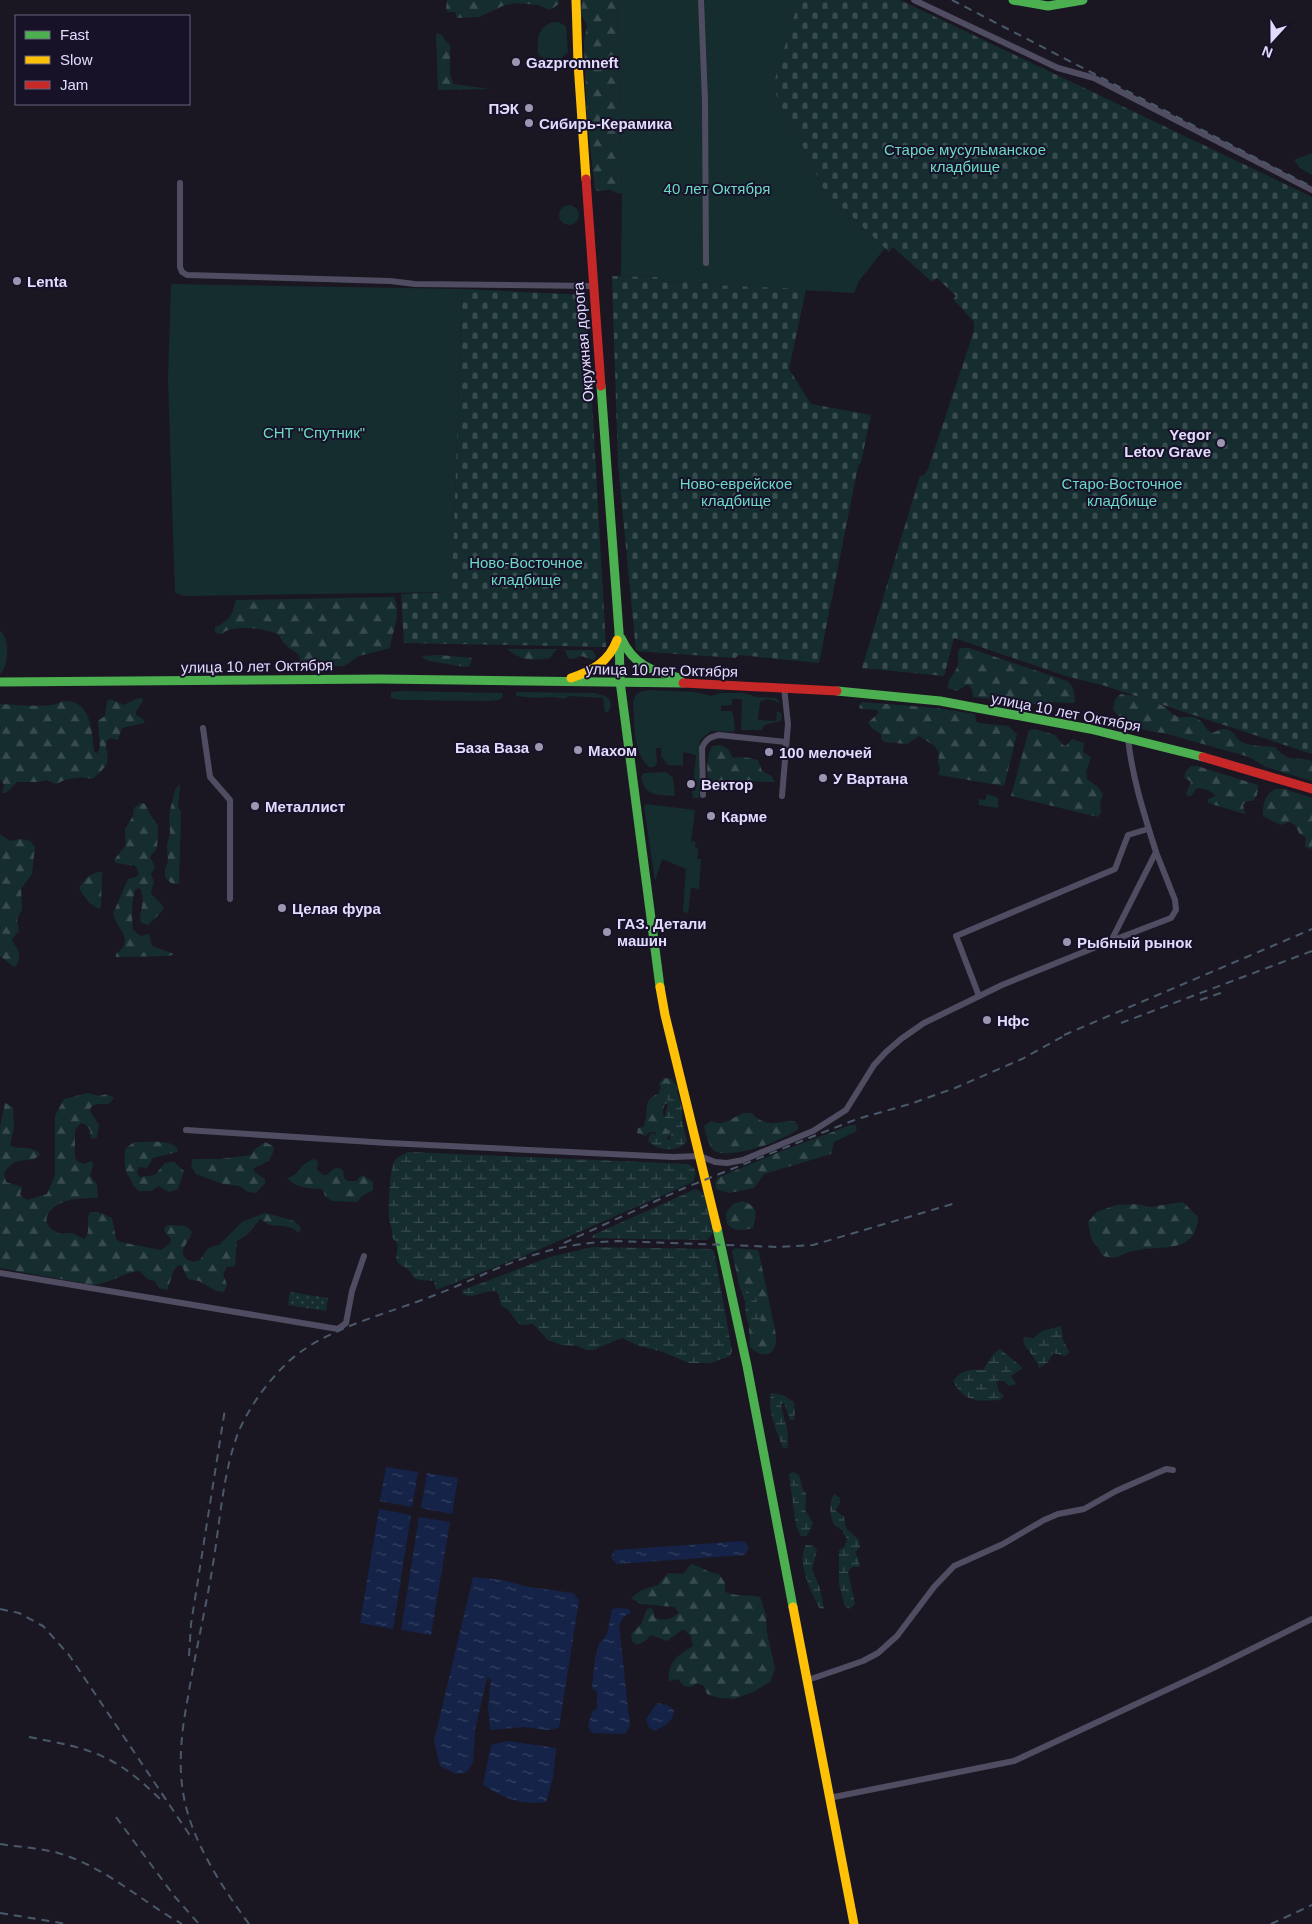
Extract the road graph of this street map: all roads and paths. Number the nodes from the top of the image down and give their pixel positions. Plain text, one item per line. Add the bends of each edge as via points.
1 (576, 0) edge
2 (701, 0) edge
3 (914, 0) edge
4 (1013, 0) edge
5 (1083, 0) edge
6 (180, 183) dead end
7 (1312, 190) edge
8 (706, 263) dead end
9 (593, 286) junction
10 (619, 632) junction
11 (558, 681) junction
12 (620, 681) junction
13 (0, 682) edge
14 (694, 683) junction
15 (784, 687) junction
16 (203, 728) dead end
17 (1128, 738) junction
18 (786, 742) junction
19 (1312, 789) edge
20 (703, 795) dead end
21 (782, 796) dead end
22 (1148, 829) junction
23 (1156, 852) junction
24 (230, 899) dead end
25 (1111, 941) junction
26 (979, 996) junction
27 (186, 1130) dead end
28 (700, 1156) junction
29 (364, 1256) dead end
30 (0, 1273) edge
31 (1173, 1470) dead end
32 (1312, 1619) edge
33 (808, 1680) junction
34 (829, 1798) junction
35 (854, 1924) edge

1 - 9 main road, Окружная дорога
2 - 8 street
3 - 7 street via 1058,68 1094,78
4 - 5 main road via 1041,7
6 - 9 street via 180,267 187,275 390,280 415,284
9 - 10 main road, Окружная дорога
10 - 11 main road via 616,646 604,663 588,672
10 - 12 main road, Окружная дорога
10 - 14 main road via 629,654 640,664
11 - 12 main road, улица 10 лет Октября
11 - 13 main road, улица 10 лет Октября
12 - 14 main road, улица 10 лет Октября
12 - 28 main road, Окружная дорога via 655,958 665,1015
14 - 15 main road, улица 10 лет Октября
15 - 17 main road, улица 10 лет Октября via 940,701
15 - 18 street via 788,724
16 - 24 street via 210,777 230,800
17 - 19 main road, улица 10 лет Октября
17 - 22 street via 1130,760
18 - 20 street via 710,736 702,748
18 - 21 street
22 - 23 street
22 - 26 street via 1128,835 1115,869 956,936
23 - 25 street
23 - 25 street via 1176,910 1171,918
25 - 26 street
26 - 28 street via 924,1023 901,1039 874,1065 846,1110 814,1131 743,1160 715,1162
27 - 28 street via 388,1143
28 - 33 main road, Окружная дорога via 747,1366
29 - 30 street via 352,1291 346,1323 338,1329
31 - 33 street via 1166,1469 1078,1512 1058,1514 1044,1520 1003,1544 954,1566 897,1636 878,1653
32 - 34 street via 1014,1762
33 - 34 main road, Окружная дорога
34 - 35 main road, Окружная дорога

